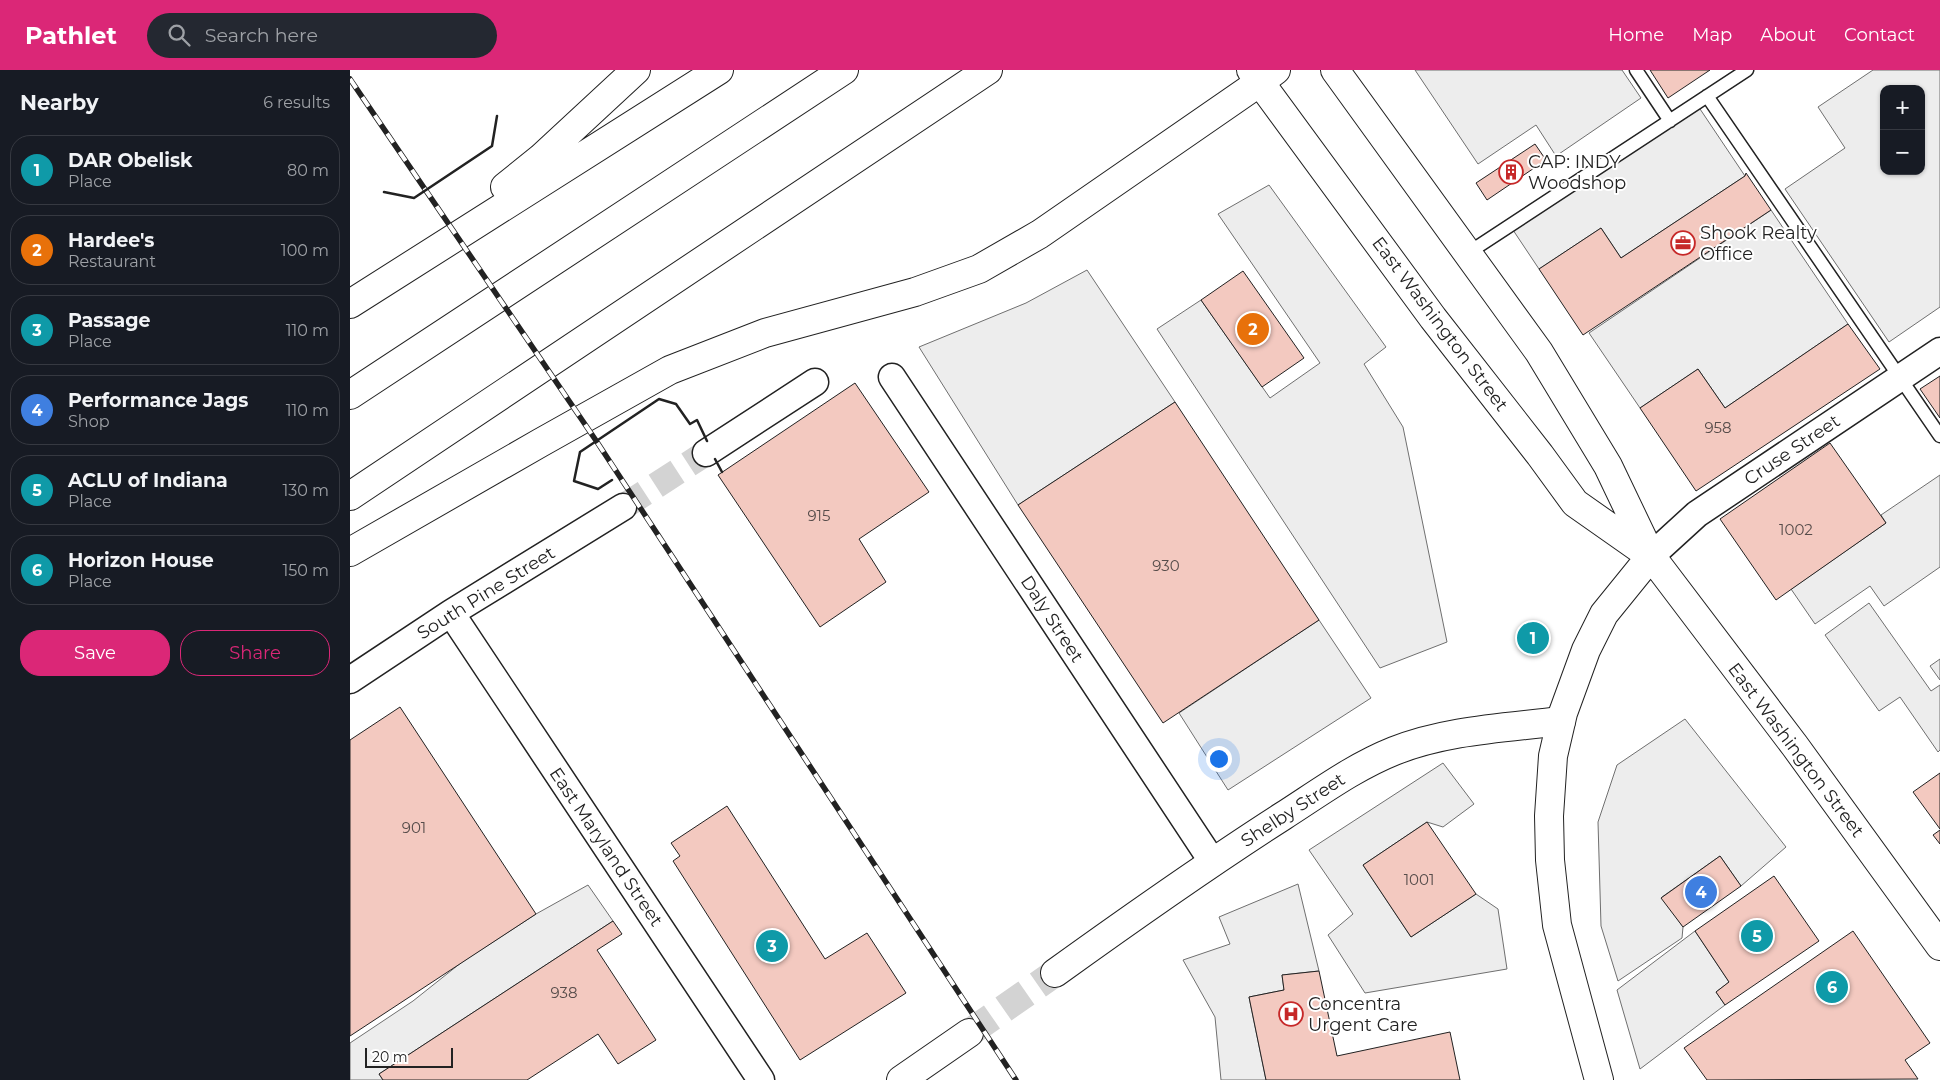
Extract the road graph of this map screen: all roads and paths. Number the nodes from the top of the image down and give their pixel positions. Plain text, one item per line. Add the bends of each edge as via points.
1 (636, 70) edge
2 (718, 70) edge
3 (844, 70) edge
4 (988, 70) edge
5 (1335, 70) edge
6 (1636, 70) edge
7 (1747, 70) edge
8 (1262, 74) edge
9 (1707, 96) junction
10 (1670, 121) junction
11 (1468, 253) junction
12 (350, 303) edge
13 (1940, 351) edge
14 (892, 378) dead end
15 (1900, 379) junction
16 (814, 382) dead end
17 (350, 395) edge
18 (1940, 436) edge
19 (706, 453) tunnel mouth
20 (350, 496) edge
21 (623, 507) tunnel mouth
22 (350, 552) edge
23 (1651, 556) junction
24 (451, 613) junction
25 (350, 680) edge
26 (1561, 721) junction
27 (1212, 861) junction
28 (1940, 946) edge
29 (1055, 973) tunnel mouth
30 (969, 1034) tunnel mouth
31 (761, 1080) edge
32 (901, 1080) edge
33 (1599, 1080) edge

1 - 12 main road via 534,164
2 - 12 main road
3 - 17 main road
4 - 20 main road
5 - 11 main road, East Washington Street
6 - 10 lane
7 - 9 lane
8 - 22 main road via 1040,234 979,269 915,292 765,333 670,370
8 - 23 main road, East Washington Street via 1433,318 1575,503
9 - 10 lane
9 - 15 lane
10 - 11 lane
11 - 23 main road, East Washington Street via 1540,352 1613,475
13 - 15 street, Cruse Street
14 - 27 street, Daly Street
15 - 18 lane
15 - 23 street, Cruse Street via 1697,514
16 - 19 street
21 - 24 street, South Pine Street
23 - 26 main road via 1602,616 1586,650
23 - 28 main road, East Washington Street via 1795,746
24 - 25 street, South Pine Street
24 - 31 street, East Maryland Street
26 - 27 main road, Shelby Street via 1468,732 1394,751 1335,782
26 - 33 main road via 1553,756 1549,816 1553,899 1562,946
27 - 29 main road, Shelby Street
30 - 32 main road

